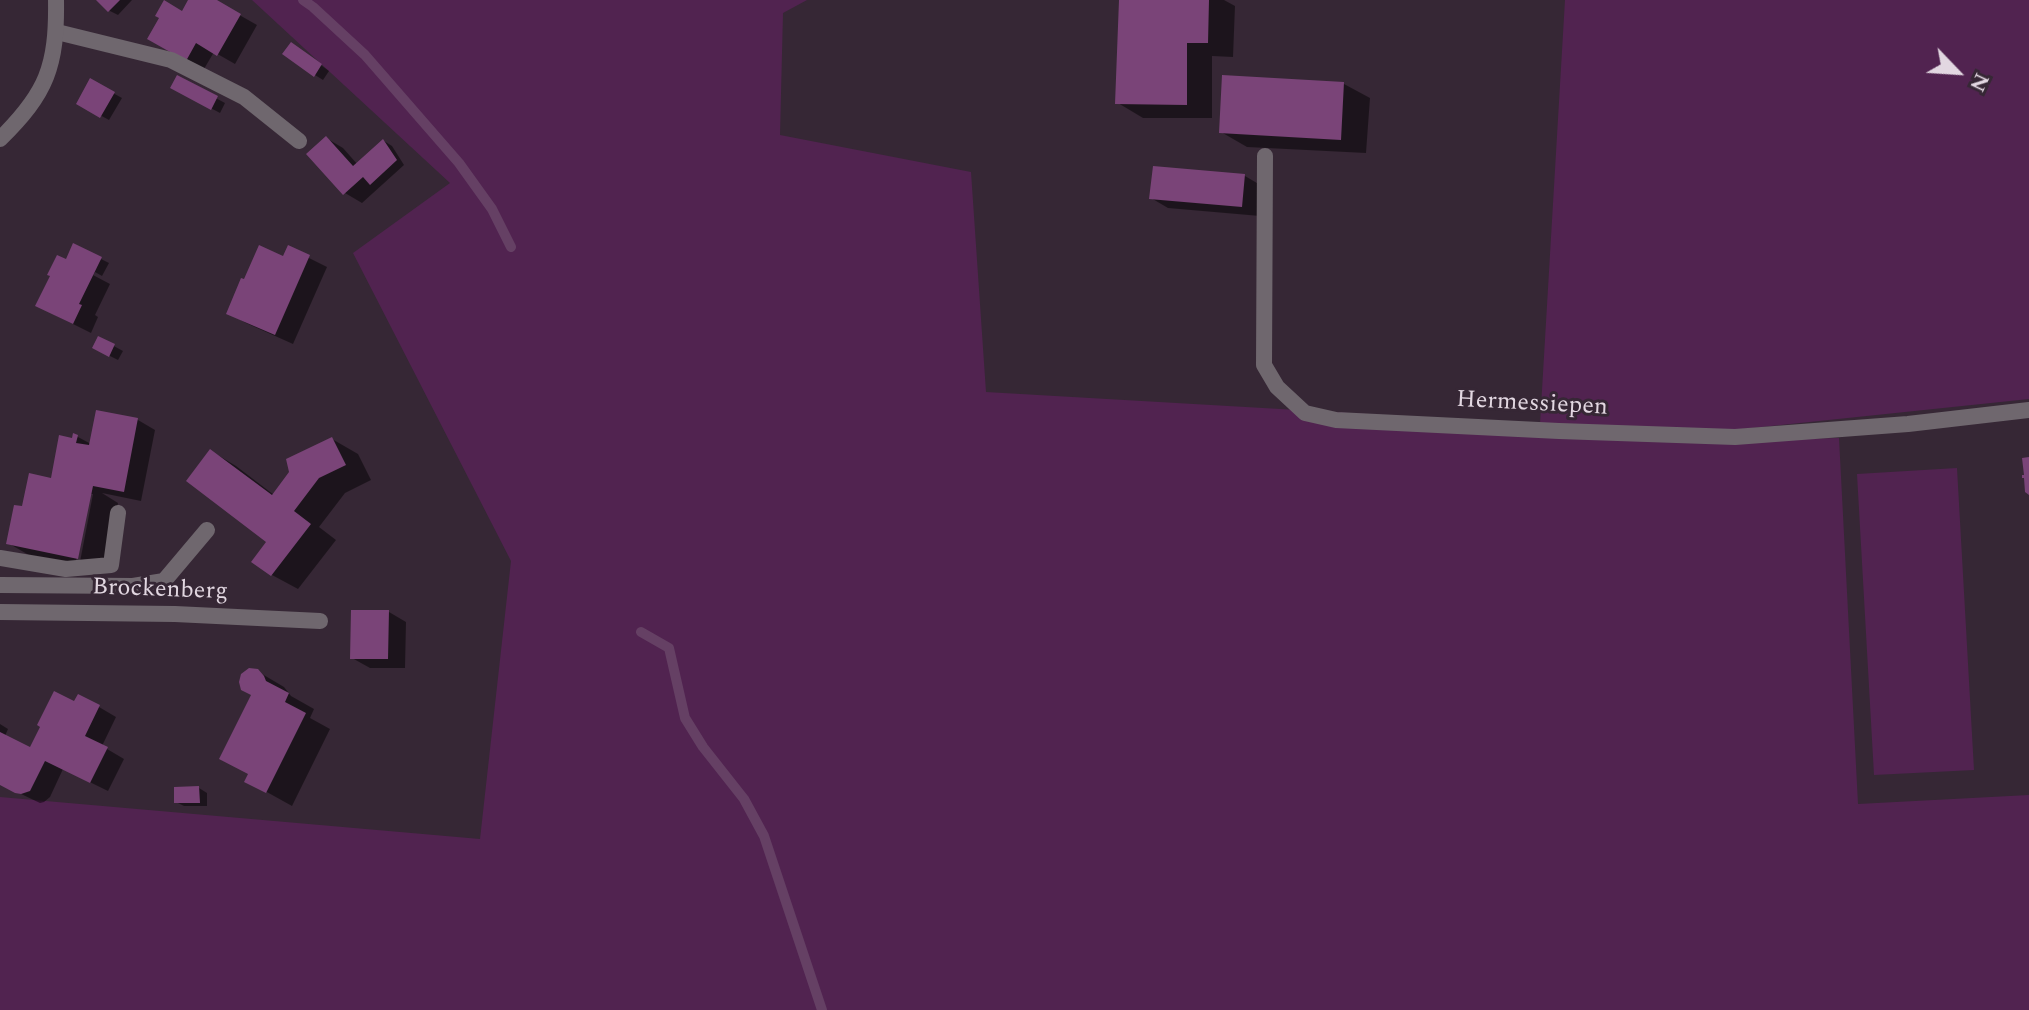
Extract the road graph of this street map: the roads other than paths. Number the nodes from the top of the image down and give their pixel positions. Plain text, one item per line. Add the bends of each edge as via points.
1 (56, 0) edge
2 (57, 32) junction
3 (0, 139) edge
4 (299, 141) dead end
5 (1265, 156) dead end
6 (2029, 410) edge
7 (118, 513) dead end
8 (207, 530) dead end
9 (0, 558) edge
10 (0, 585) edge
11 (0, 612) edge
12 (320, 621) dead end

1 - 2 street
2 - 3 street via 42,89
2 - 4 street via 171,60 244,97
5 - 6 street, Hermessiepen via 1264,365 1277,387 1305,413 1336,420 1735,437
7 - 9 street, Brockenberg via 111,565 66,569
8 - 10 street, Brockenberg via 164,581 133,586
11 - 12 street, Brockenberg

